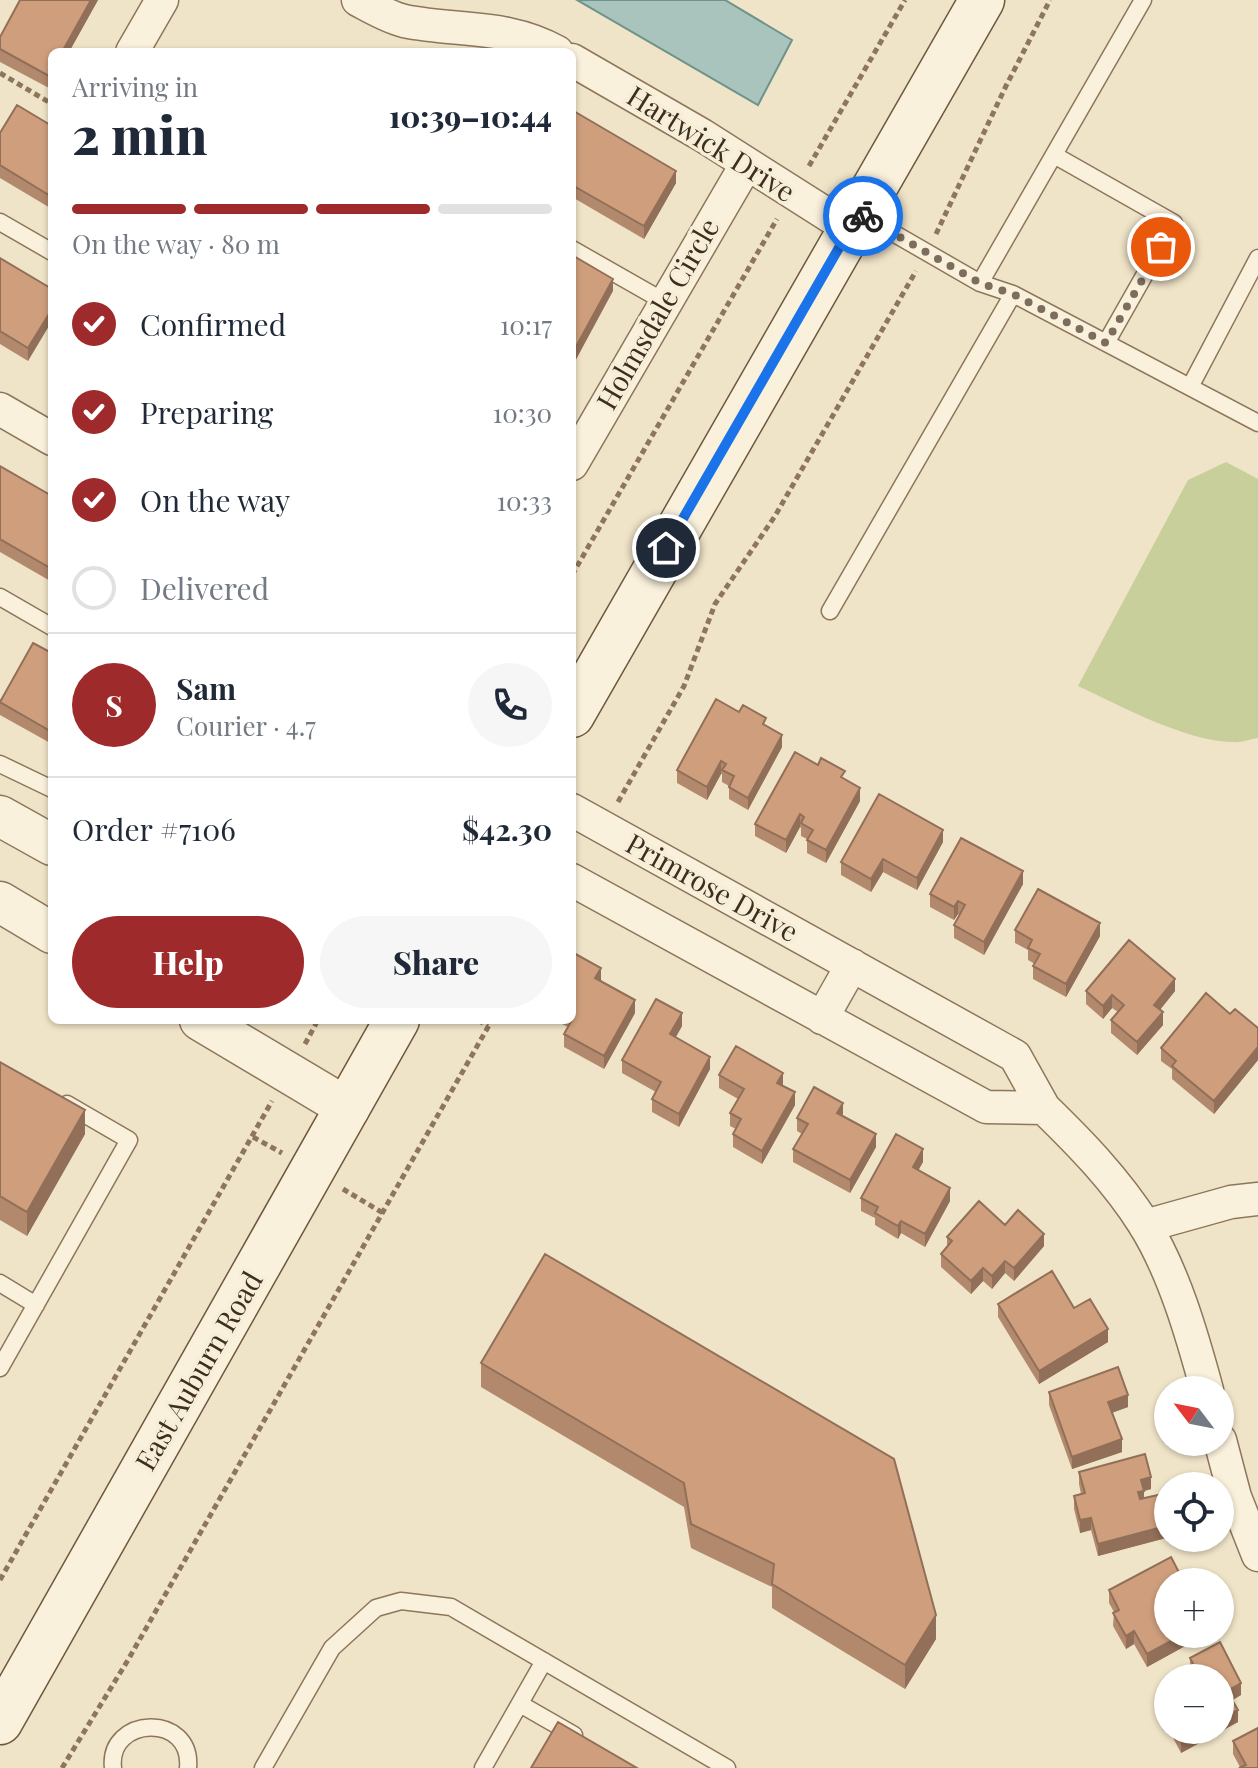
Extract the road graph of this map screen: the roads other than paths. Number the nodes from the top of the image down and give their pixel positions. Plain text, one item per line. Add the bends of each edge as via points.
1 (162, 0) edge
2 (358, 0) edge
3 (982, 0) edge
4 (1143, 0) edge
5 (436, 39) edge
6 (134, 48) edge
7 (550, 48) edge
8 (576, 62) edge
9 (1054, 155) junction
10 (746, 165) junction
11 (854, 221) junction
12 (0, 222) edge
13 (48, 250) edge
14 (576, 251) edge
15 (1258, 258) edge
16 (980, 283) junction
17 (1013, 294) junction
18 (665, 302) junction
19 (1106, 343) junction
20 (1190, 387) junction
21 (0, 409) edge
22 (1258, 423) edge
23 (48, 437) edge
24 (576, 457) edge
25 (0, 597) edge
26 (830, 611) dead end
27 (48, 625) edge
28 (576, 708) edge
29 (0, 764) edge
30 (48, 787) edge
31 (576, 812) edge
32 (0, 816) edge
33 (48, 843) edge
34 (576, 882) edge
35 (852, 965) junction
36 (822, 1018) junction
37 (207, 1024) edge
38 (389, 1024) edge
39 (52, 1095) edge
40 (1044, 1108) junction
41 (349, 1109) junction
42 (1258, 1199) edge
43 (1145, 1226) junction
44 (0, 1283) edge
45 (36, 1305) junction
46 (0, 1368) edge
47 (1203, 1376) edge
48 (1224, 1456) edge
49 (1258, 1555) edge
50 (544, 1661) junction
51 (520, 1704) junction
52 (0, 1722) edge
53 (594, 1747) edge
54 (113, 1768) edge
55 (188, 1768) edge
56 (263, 1768) edge
57 (483, 1768) edge
58 (727, 1768) edge

1 - 6 street
2 - 5 street
3 - 11 main road
4 - 9 lane
5 - 7 street via 514,33
8 - 10 street, Hartwick Drive
9 - 16 lane
9 - 19 lane via 1174,223
10 - 11 street, Hartwick Drive
10 - 18 street, Holmsdale Circle
11 - 16 lane
11 - 28 main road
12 - 13 lane
14 - 18 lane
15 - 20 lane
16 - 17 lane
17 - 19 lane
17 - 26 lane
18 - 24 street, Holmsdale Circle
19 - 20 lane
20 - 22 lane
21 - 23 street
25 - 27 lane
29 - 30 lane
31 - 35 street, Primrose Drive
32 - 33 street
34 - 36 street
35 - 36 street
35 - 40 street, Primrose Drive via 1015,1056
36 - 40 street via 986,1107
37 - 41 street
38 - 41 main road, East Auburn Road
39 - 45 lane via 129,1140
40 - 43 street, Primrose Drive via 1100,1165
41 - 52 main road, East Auburn Road
42 - 43 street
43 - 47 street, Primrose Drive via 1190,1330
44 - 45 lane
45 - 46 lane
48 - 49 street
50 - 51 lane
50 - 56 lane via 451,1607 401,1601 376,1608 332,1648
50 - 58 lane
51 - 53 lane
51 - 57 lane
54 - 55 lane via 123,1739 146,1727 166,1728 180,1740

